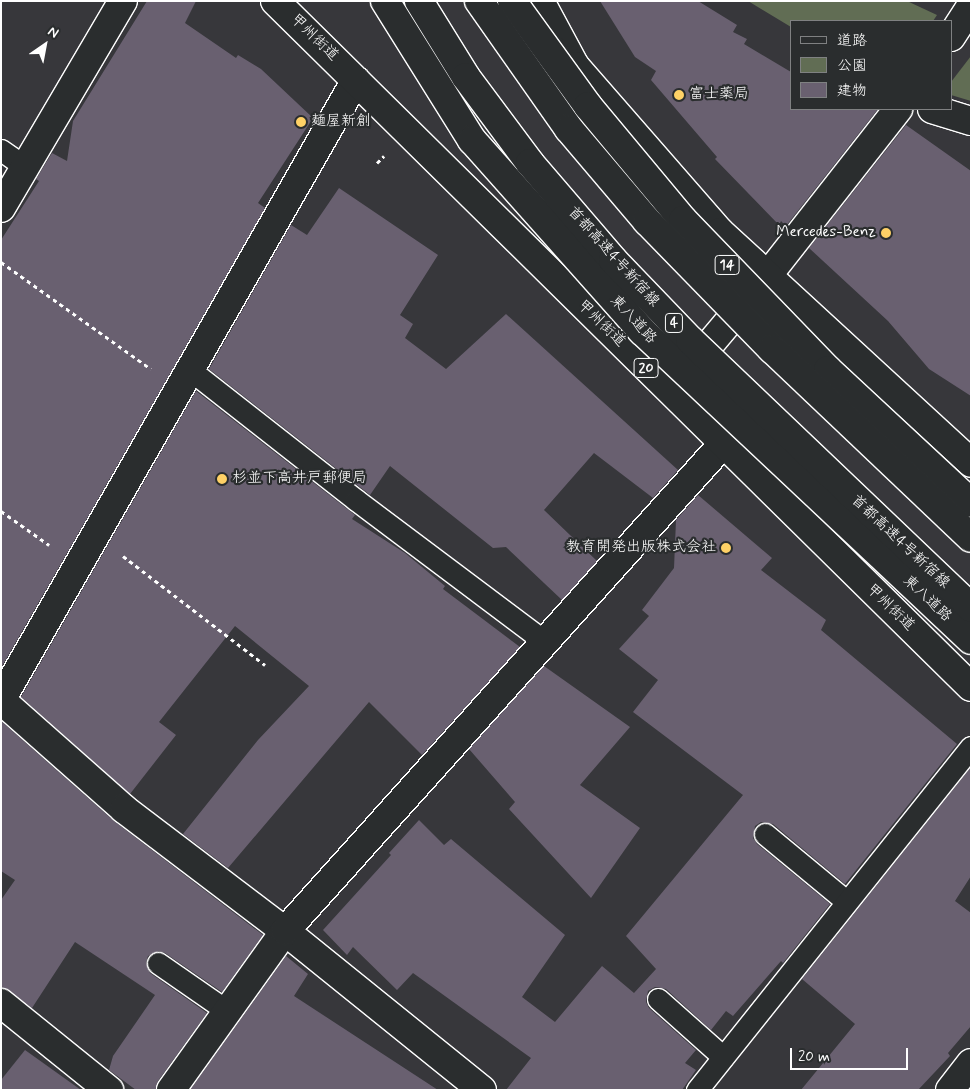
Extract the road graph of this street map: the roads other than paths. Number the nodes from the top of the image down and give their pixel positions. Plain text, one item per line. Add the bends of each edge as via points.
1 (123, 1) edge
2 (275, 1) edge
3 (292, 1) edge
4 (385, 1) edge
5 (419, 1) edge
6 (479, 1) edge
7 (492, 1) edge
8 (512, 1) edge
9 (540, 1) edge
10 (971, 6) edge
11 (952, 35) edge
12 (323, 47) junction
13 (575, 66) junction
14 (356, 80) junction
15 (897, 110) edge
16 (935, 110) edge
17 (971, 121) edge
18 (1, 150) edge
19 (26, 167) junction
20 (1, 208) edge
21 (768, 275) junction
22 (184, 378) junction
23 (670, 391) junction
24 (722, 445) junction
25 (971, 463) edge
26 (971, 503) edge
27 (971, 538) edge
28 (971, 608) edge
29 (971, 640) edge
30 (545, 642) junction
31 (971, 687) edge
32 (1, 700) edge
33 (971, 748) edge
34 (765, 834) dead end
35 (846, 901) junction
36 (285, 931) junction
37 (158, 963) dead end
38 (658, 999) dead end
39 (1, 1003) edge
40 (227, 1012) junction
41 (723, 1056) junction
42 (971, 1063) edge
43 (109, 1090) edge
44 (171, 1090) edge
45 (482, 1090) edge
46 (698, 1090) edge
47 (950, 1090) edge

1 - 19 main road
2 - 12 main road, 甲州街道 / 20
3 - 12 main road
4 - 29 main road, 東八道路, bridge via 472,140 642,331
5 - 28 main road, 首都高速4号新宿線 / 4, bridge via 466,77 530,163 613,260 690,340
6 - 27 main road, bridge via 569,129 647,221 772,349
7 - 13 main road
8 - 26 main road, 14, bridge via 588,106 683,220 828,370
9 - 13 main road
10 - 11 main road
12 - 14 main road, 甲州街道 / 20
13 - 21 main road via 720,232
14 - 22 main road
14 - 23 main road, 甲州街道 / 20
15 - 21 main road
16 - 17 main road
18 - 19 lane
19 - 20 main road
21 - 23 main road
21 - 25 main road
22 - 30 lane via 356,500
22 - 32 main road
23 - 24 main road, 甲州街道 / 20
24 - 30 main road
24 - 31 main road, 甲州街道 / 20
30 - 36 main road
32 - 36 main road via 124,809
33 - 35 lane
34 - 35 lane
35 - 41 lane
36 - 40 main road
36 - 45 main road
37 - 40 lane
38 - 41 lane
39 - 43 main road
40 - 44 main road
41 - 46 lane
42 - 47 main road

